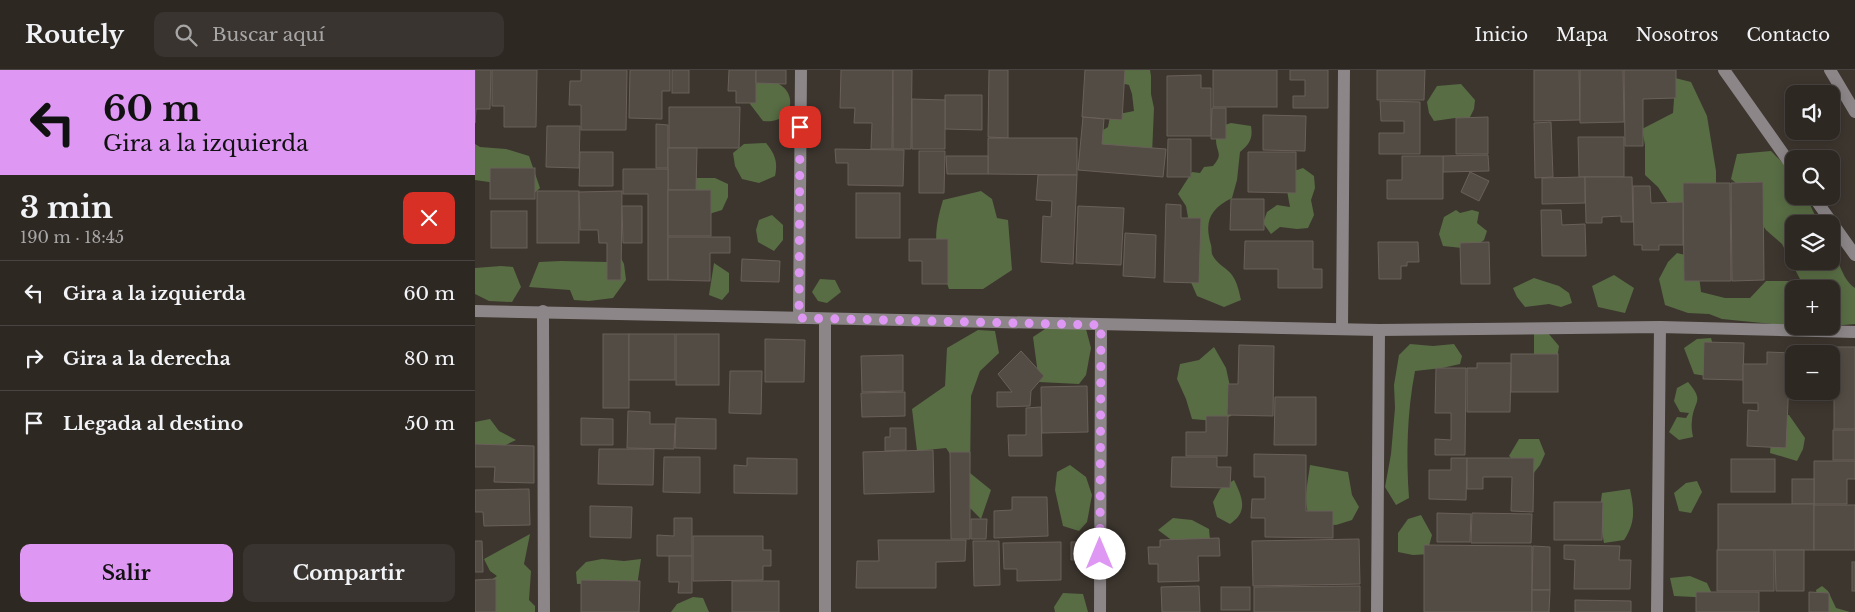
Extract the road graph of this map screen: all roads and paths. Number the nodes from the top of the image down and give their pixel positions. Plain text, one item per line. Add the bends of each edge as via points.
1 (801, 70) edge
2 (1344, 70) edge
3 (1724, 70) edge
4 (1830, 70) edge
5 (1855, 112) edge
6 (1785, 155) edge
7 (1819, 205) edge
8 (1855, 255) edge
9 (475, 311) edge
10 (543, 311) junction
11 (799, 318) junction
12 (825, 319) junction
13 (1101, 325) junction
14 (1660, 327) junction
15 (1342, 328) junction
16 (1379, 330) junction
17 (1855, 332) edge
18 (545, 612) edge
19 (825, 612) edge
20 (1100, 612) edge
21 (1377, 612) edge
22 (1657, 612) edge

1 - 11 street
2 - 15 street
3 - 6 street
4 - 5 street
7 - 8 street
9 - 10 street
10 - 11 street
10 - 18 street
11 - 12 street
12 - 13 street
12 - 19 street
13 - 15 street
13 - 20 street
14 - 16 street
14 - 17 street
14 - 22 street
15 - 16 street
16 - 21 street

